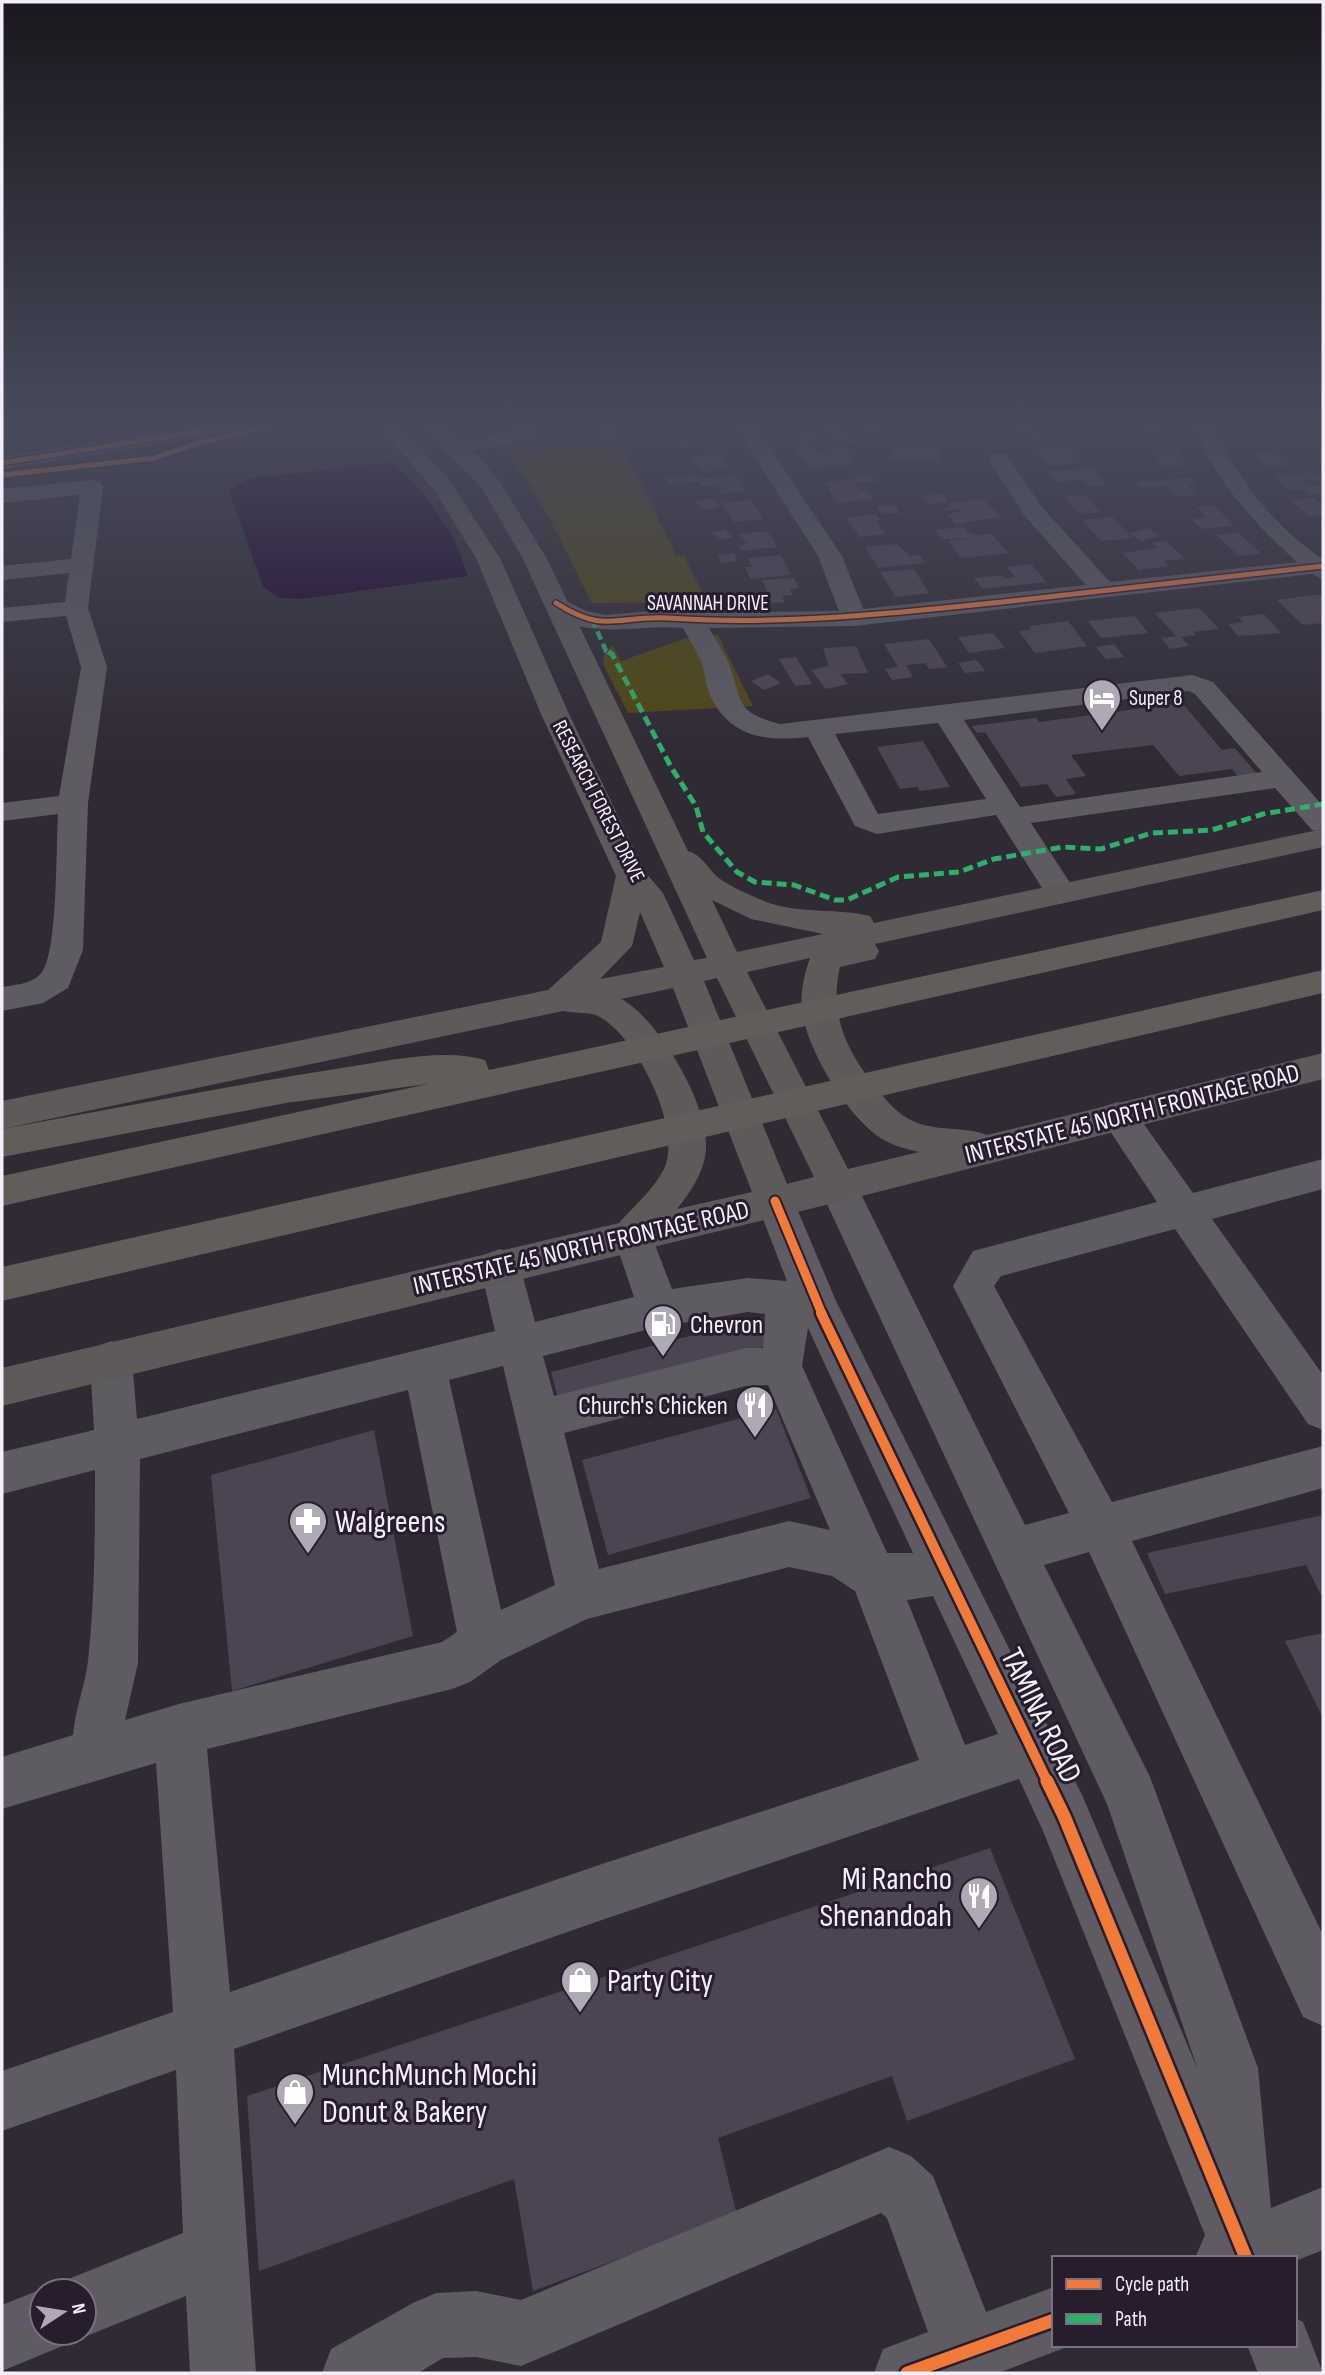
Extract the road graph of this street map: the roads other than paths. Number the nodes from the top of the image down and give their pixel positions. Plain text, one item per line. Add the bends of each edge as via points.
1 (86, 534) edge
2 (475, 534) edge
3 (520, 534) edge
4 (816, 534) edge
5 (1054, 534) edge
6 (1282, 534) edge
7 (82, 565) junction
8 (1321, 568) edge
9 (2, 573) edge
10 (503, 589) junction
11 (1104, 590) junction
12 (556, 603) junction
13 (76, 608) junction
14 (10, 614) edge
15 (855, 618) junction
16 (692, 621) junction
17 (13, 643) dead end
18 (578, 646) junction
19 (946, 714) junction
20 (818, 729) junction
21 (1282, 778) junction
22 (73, 803) junction
23 (1008, 811) junction
24 (2, 813) edge
25 (1323, 824) edge
26 (1323, 838) edge
27 (671, 844) junction
28 (632, 876) junction
29 (1060, 892) junction
30 (1323, 900) edge
31 (913, 925) junction
32 (727, 965) junction
33 (684, 974) junction
34 (1323, 981) edge
35 (2, 999) edge
36 (558, 999) junction
37 (569, 1065) junction
38 (1323, 1066) edge
39 (2, 1115) edge
40 (1118, 1116) junction
41 (2, 1143) edge
42 (992, 1147) junction
43 (1323, 1174) edge
44 (838, 1187) junction
45 (2, 1191) edge
46 (775, 1201) junction
47 (1185, 1209) junction
48 (633, 1235) junction
49 (122, 1256) junction
50 (500, 1266) junction
51 (2, 1284) edge
52 (801, 1300) junction
53 (2, 1302) edge
54 (658, 1309) junction
55 (519, 1342) junction
56 (111, 1360) junction
57 (424, 1366) junction
58 (781, 1366) junction
59 (2, 1387) edge
60 (1323, 1410) edge
61 (538, 1420) junction
62 (117, 1443) junction
63 (1323, 1467) edge
64 (2, 1473) edge
65 (1101, 1527) junction
66 (1011, 1551) junction
67 (946, 1571) junction
68 (873, 1575) junction
69 (582, 1597) junction
70 (484, 1643) junction
71 (179, 1730) junction
72 (1031, 1749) junction
73 (97, 1754) junction
74 (951, 1775) junction
75 (2, 1783) edge
76 (1323, 1997) edge
77 (203, 2031) junction
78 (2, 2101) edge
79 (1323, 2217) edge
80 (214, 2253) junction
81 (1239, 2256) edge
82 (98, 2299) edge
83 (1052, 2321) edge
84 (28, 2328) edge
85 (2, 2338) edge
86 (1281, 2347) edge
87 (968, 2351) junction
88 (223, 2373) edge
89 (355, 2373) edge
90 (907, 2373) edge
91 (1291, 2373) edge

1 - 7 street
2 - 10 main road, RESEARCH FOREST DRIVE
3 - 12 main road, RESEARCH FOREST DRIVE
4 - 15 street via 830,556
5 - 11 street
6 - 8 street
7 - 9 street
7 - 13 street
8 - 11 street, SAVANNAH DRIVE
10 - 18 main road via 538,618 553,640
10 - 28 main road, RESEARCH FOREST DRIVE via 555,714
11 - 15 street, SAVANNAH DRIVE
12 - 16 street, SAVANNAH DRIVE via 578,617 605,623 665,618
12 - 18 main road, RESEARCH FOREST DRIVE
13 - 14 street
13 - 22 street via 94,667
14 - 17 street
15 - 16 street, SAVANNAH DRIVE
16 - 18 street, SAVANNAH DRIVE via 671,630
16 - 20 street via 715,663 722,691 745,723 780,732
18 - 27 main road, RESEARCH FOREST DRIVE
19 - 20 street
19 - 21 street via 1192,682 1204,688
19 - 23 street
20 - 23 street via 866,820 877,825
21 - 23 street
21 - 25 street
22 - 24 street
22 - 35 street via 67,950 56,980 31,995
23 - 29 street
26 - 29 main road
27 - 31 main road via 709,886 762,912 823,923
27 - 32 main road, RESEARCH FOREST DRIVE
28 - 33 main road, RESEARCH FOREST DRIVE via 647,893
28 - 36 main road via 616,946
29 - 31 main road
30 - 37 highway
31 - 32 main road
31 - 42 main road via 908,940 826,959 818,983 823,1030 846,1074 868,1104 896,1130 936,1142
32 - 33 main road
32 - 44 main road, RESEARCH FOREST DRIVE
33 - 36 main road
33 - 46 main road, RESEARCH FOREST DRIVE
34 - 49 highway
36 - 39 main road
36 - 48 main road via 614,1009 640,1033 657,1059 680,1116 688,1144 680,1174
37 - 41 highway via 411,1071
37 - 45 highway
38 - 40 main road, INTERSTATE 45 NORTH FRONTAGE ROAD
40 - 42 main road, INTERSTATE 45 NORTH FRONTAGE ROAD
40 - 47 street
42 - 44 main road, INTERSTATE 45 NORTH FRONTAGE ROAD
43 - 47 street
44 - 46 main road, INTERSTATE 45 NORTH FRONTAGE ROAD
44 - 66 street, TAMINA ROAD
46 - 48 main road, INTERSTATE 45 NORTH FRONTAGE ROAD
46 - 52 street, TAMINA ROAD
47 - 60 street
47 - 65 street via 987,1263 973,1286
48 - 50 main road, INTERSTATE 45 NORTH FRONTAGE ROAD
48 - 54 street
49 - 51 highway
49 - 53 highway
50 - 55 street
50 - 56 main road, INTERSTATE 45 NORTH FRONTAGE ROAD
52 - 54 street via 748,1295
52 - 58 street via 787,1334
52 - 67 street, TAMINA ROAD
54 - 55 street
55 - 57 street
55 - 61 street
56 - 59 main road, INTERSTATE 45 NORTH FRONTAGE ROAD
56 - 62 street
57 - 62 street
57 - 70 street
58 - 61 street via 746,1367
58 - 68 street
61 - 69 street
62 - 64 street
62 - 73 street via 113,1663 100,1716
63 - 65 street
65 - 66 street
65 - 76 street
66 - 81 street, TAMINA ROAD via 1130,1796 1228,2068
67 - 68 street via 900,1578
67 - 72 street, TAMINA ROAD
68 - 69 street via 841,1555 789,1544
68 - 74 street
69 - 70 street
70 - 71 street via 452,1664
71 - 73 street
71 - 77 street
72 - 74 street
72 - 81 street, TAMINA ROAD via 1069,1829
73 - 75 street
74 - 77 street
77 - 78 street
77 - 80 street
79 - 81 street
80 - 82 street
80 - 88 street
83 - 87 street
84 - 85 street
86 - 91 street
87 - 89 street via 911,2198 889,2178 521,2333 476,2324 436,2326
87 - 90 street

